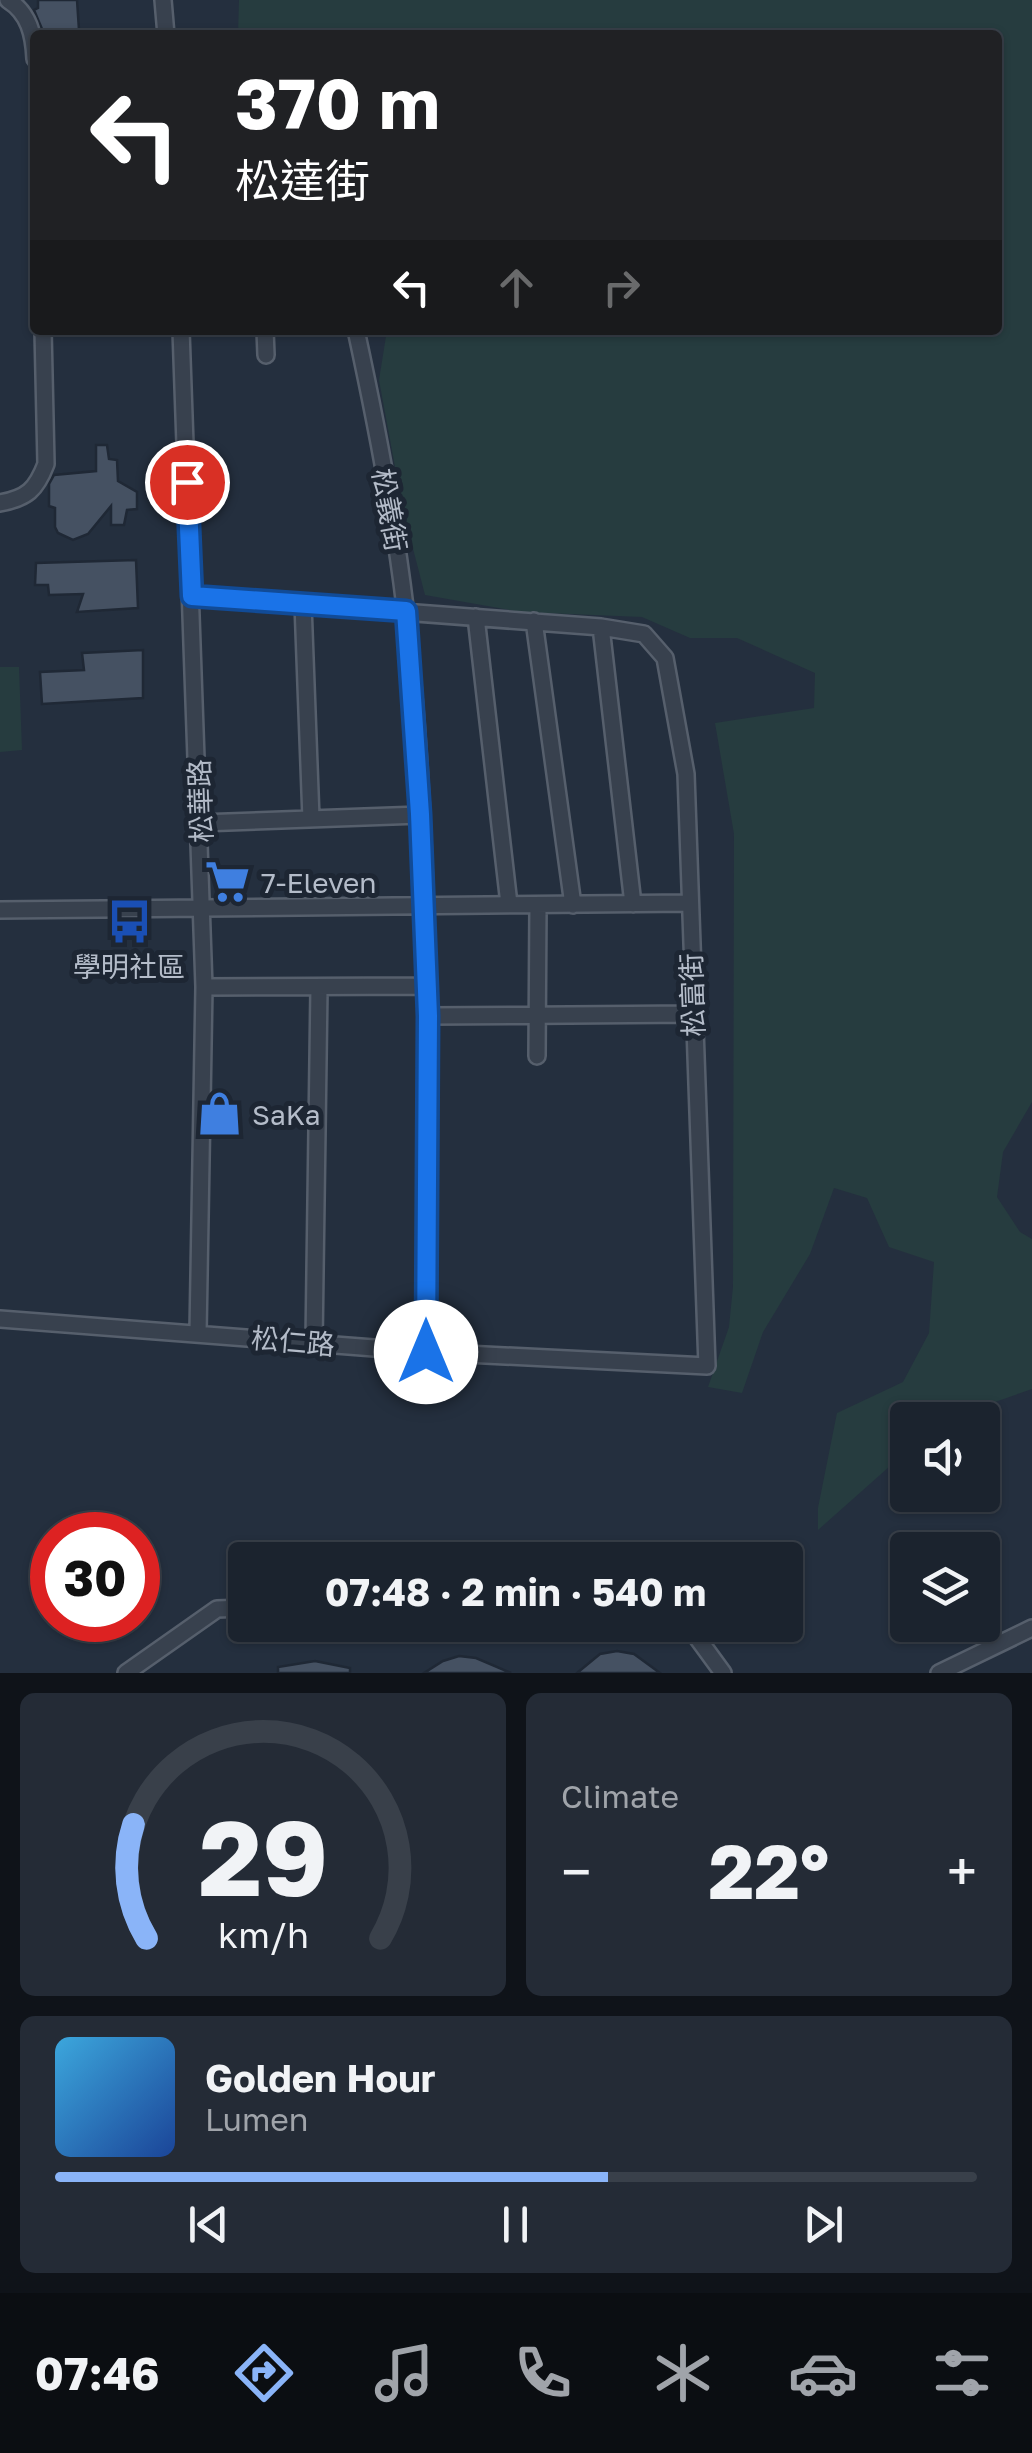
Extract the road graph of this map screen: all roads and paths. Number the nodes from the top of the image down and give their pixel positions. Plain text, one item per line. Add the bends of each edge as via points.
1 (8, 0) edge
2 (162, 0) edge
3 (31, 30) edge
4 (165, 30) edge
5 (43, 335) edge
6 (181, 335) edge
7 (264, 335) edge
8 (357, 335) edge
9 (266, 356) dead end
10 (0, 504) edge
11 (192, 596) junction
12 (303, 604) junction
13 (406, 611) junction
14 (476, 617) junction
15 (534, 621) junction
16 (602, 627) junction
17 (420, 814) junction
18 (311, 819) junction
19 (201, 824) junction
20 (509, 904) junction
21 (632, 904) junction
22 (689, 904) junction
23 (425, 905) junction
24 (573, 905) junction
25 (538, 906) junction
26 (202, 908) junction
27 (0, 910) edge
28 (427, 986) junction
29 (204, 987) junction
30 (320, 988) junction
31 (692, 1014) junction
32 (537, 1015) junction
33 (428, 1016) junction
34 (537, 1056) dead end
35 (0, 1319) edge
36 (198, 1333) junction
37 (314, 1343) junction
38 (426, 1352) junction
39 (707, 1366) joint
40 (228, 1609) edge
41 (1032, 1628) edge
42 (700, 1642) edge
43 (962, 1668) edge
44 (135, 1671) edge
45 (723, 1673) edge
46 (939, 1673) edge

1 - 3 street
2 - 4 street
5 - 10 street via 46,464 25,499
6 - 11 street, 松華路
7 - 9 street
8 - 13 street, 松義街
11 - 12 street
11 - 19 street, 松華路
12 - 13 street
12 - 18 street
13 - 14 street
13 - 17 street, 松義街
14 - 15 street
14 - 20 street
15 - 16 street
15 - 24 street
16 - 21 street
16 - 22 street, 松富街 via 644,634 665,658 686,774
17 - 18 street
17 - 23 street, 松義街
18 - 19 street
19 - 26 street, 松華路
20 - 23 street
20 - 25 street
21 - 22 street
21 - 24 street
22 - 31 street, 松富街
23 - 26 street
23 - 28 street, 松義街
24 - 25 street
25 - 32 street
26 - 27 street
26 - 29 street, 松華路
28 - 30 street
28 - 33 street, 松義街
29 - 30 street
29 - 36 street, 松華路
30 - 37 street
31 - 32 street
31 - 39 street, 松富街
32 - 33 street
32 - 34 street
33 - 38 street, 松義街
35 - 36 street, 松仁路
36 - 37 street, 松仁路
37 - 38 street, 松仁路
38 - 39 street, 松仁路
40 - 44 street via 217,1609
41 - 43 street
42 - 45 street
43 - 46 street

